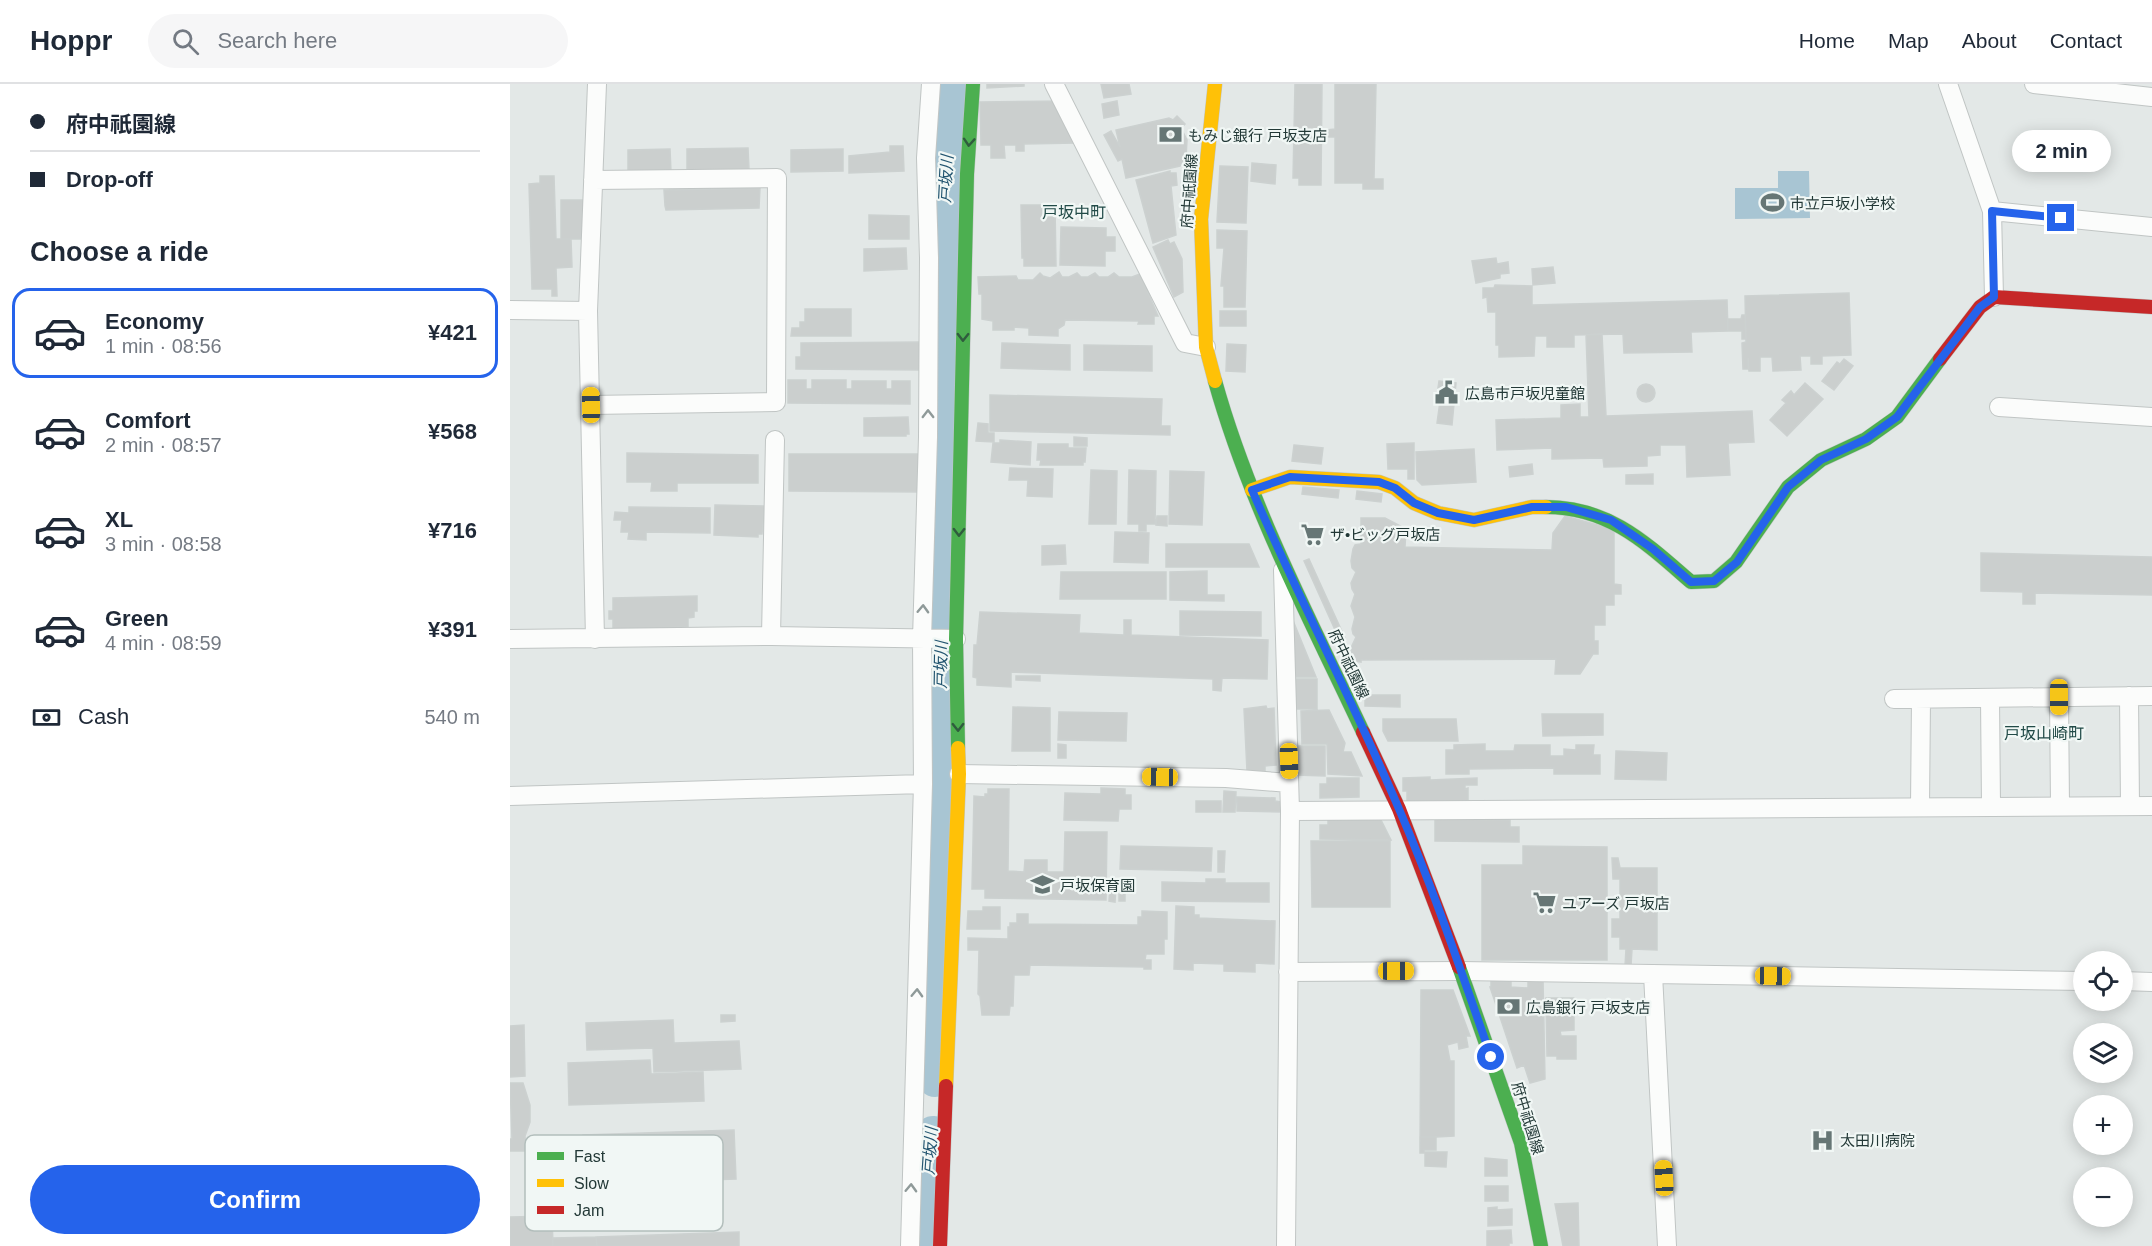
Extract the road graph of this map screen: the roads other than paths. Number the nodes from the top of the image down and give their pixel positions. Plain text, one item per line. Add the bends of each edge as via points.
1 (597, 84) edge
2 (931, 84) edge
3 (973, 84) edge
4 (1054, 84) edge
5 (1215, 84) edge
6 (1948, 84) edge
7 (2034, 84) edge
8 (2152, 97) edge
9 (593, 180) junction
10 (1992, 211) junction
11 (2152, 227) edge
12 (1994, 297) junction
13 (2152, 307) edge
14 (510, 310) edge
15 (588, 311) junction
16 (1206, 346) junction
17 (591, 405) junction
18 (1999, 407) dead end
19 (2152, 417) edge
20 (775, 440) dead end
21 (1252, 490) junction
22 (1283, 562) junction
23 (771, 636) junction
24 (510, 639) edge
25 (595, 639) junction
26 (922, 639) junction
27 (956, 639) junction
28 (2129, 696) junction
29 (2152, 696) edge
30 (2059, 697) junction
31 (1990, 698) junction
32 (1894, 699) dead end
33 (1921, 699) junction
34 (959, 774) junction
35 (1289, 783) junction
36 (923, 784) junction
37 (510, 796) edge
38 (1991, 806) junction
39 (2060, 806) junction
40 (2130, 806) junction
41 (2152, 806) edge
42 (1920, 807) junction
43 (1399, 809) junction
44 (1290, 811) junction
45 (1461, 971) junction
46 (1288, 972) junction
47 (1653, 974) junction
48 (2073, 981) edge
49 (2133, 981) edge
50 (2152, 982) edge
51 (910, 1246) edge
52 (940, 1246) edge
53 (1286, 1246) edge
54 (1541, 1246) edge
55 (1667, 1246) edge

1 - 9 street
26 -> 2 street via 928,437 926,158
3 -> 27 street via 967,174
4 - 16 street via 1185,343
5 - 16 street, 府中祇園線 via 1201,219
6 - 10 street
7 - 8 street
9 - 15 street
9 - 17 street via 777,178 777,402
10 - 11 street
10 - 12 street
12 - 13 street
12 - 21 street via 1980,307 1897,417 1866,439 1821,460 1788,487 1737,562 1714,581 1691,582 1611,520 1566,507 1532,507 1474,520 1438,513 1379,482 1290,477
14 - 15 street
15 - 17 street
16 - 21 street, 府中祇園線
17 - 25 street
18 - 19 street
20 - 23 street
21 - 22 street, 府中祇園線
22 - 35 street
22 - 43 street, 府中祇園線
23 - 25 street
23 - 26 street
24 - 25 street
26 - 27 street
26 - 36 street
27 -> 34 street
28 - 29 street
28 - 30 street
28 - 40 street
30 - 31 street
30 - 39 street
31 - 33 street
31 - 38 street
32 - 33 street
33 - 42 street
34 - 35 street via 1226,778
34 - 52 street
35 - 44 street
36 - 37 street
51 -> 36 street
38 - 39 street
38 - 42 street
39 - 40 street
40 - 41 street
42 - 43 street
43 - 44 street
43 - 45 street, 府中祇園線
44 - 46 street
45 - 46 street
45 - 47 street
45 - 54 street, 府中祇園線 via 1521,1143
46 - 53 street
47 - 48 street
47 - 55 street
49 - 50 street

